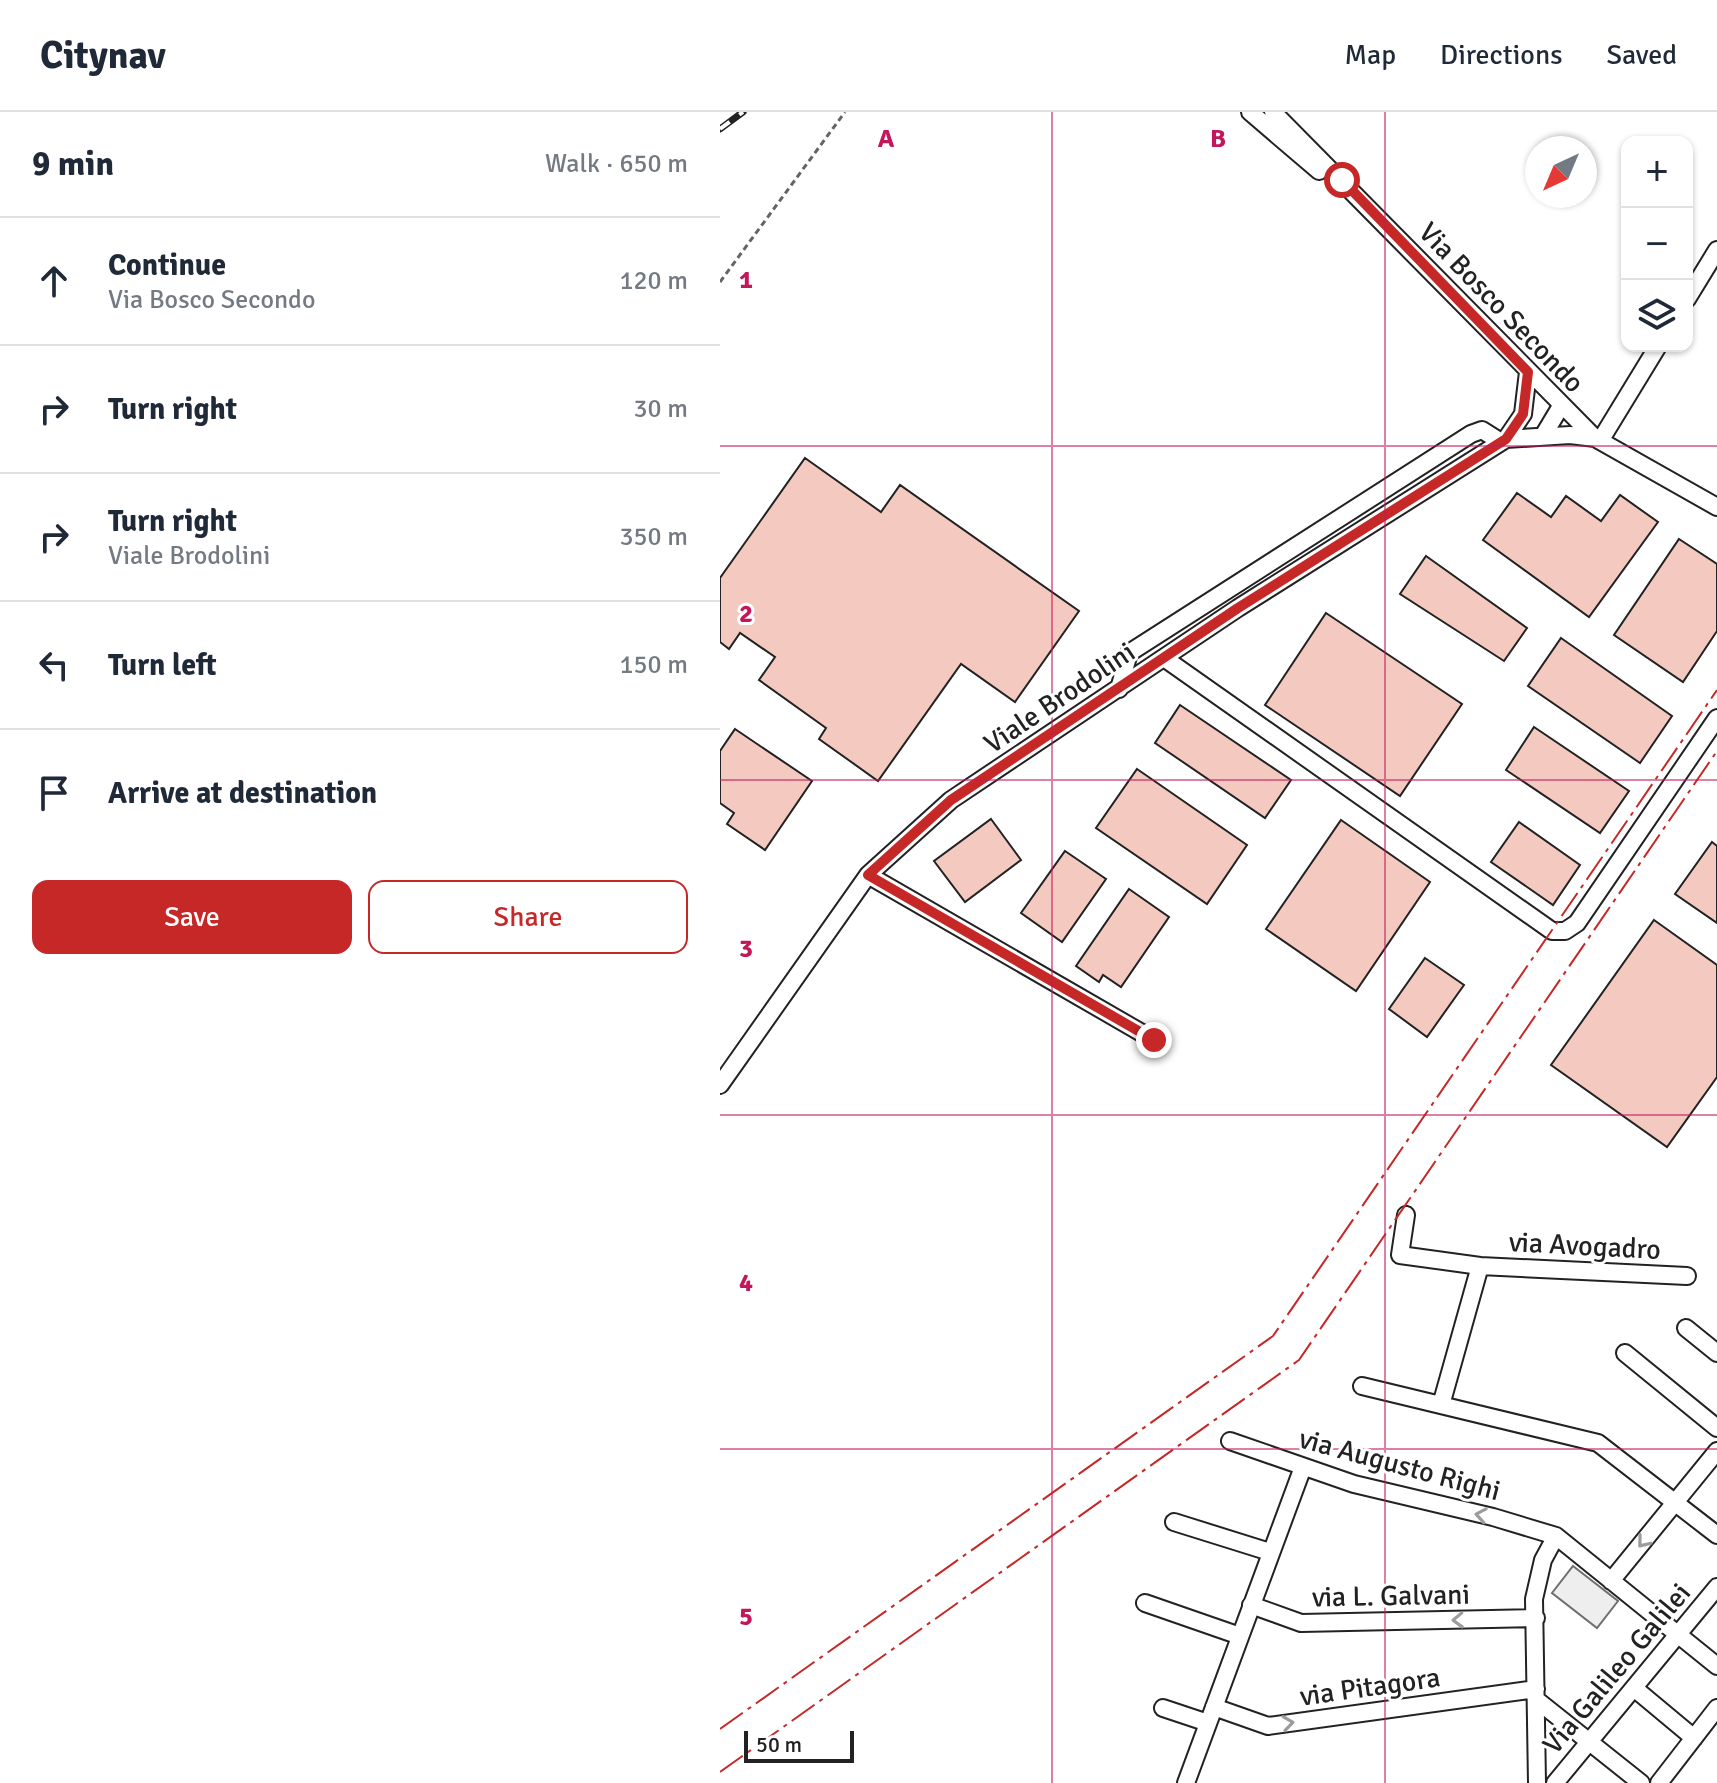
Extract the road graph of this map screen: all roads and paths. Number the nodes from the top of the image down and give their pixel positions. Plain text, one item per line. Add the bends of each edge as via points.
1 (845, 112) edge
2 (1250, 112) edge
3 (1273, 112) edge
4 (1342, 180) junction
5 (1717, 250) edge
6 (720, 282) edge
7 (1693, 289) edge
8 (1654, 352) edge
9 (1528, 372) junction
10 (1559, 404) junction
11 (1523, 414) junction
12 (1543, 436) junction
13 (1598, 440) junction
14 (1504, 441) junction
15 (1717, 507) edge
16 (1164, 658) junction
17 (1119, 689) junction
18 (1717, 718) edge
19 (868, 875) junction
20 (1154, 1040) dead end
21 (720, 1085) edge
22 (1406, 1215) dead end
23 (1480, 1266) junction
24 (1687, 1276) dead end
25 (1686, 1328) dead end
26 (1625, 1353) dead end
27 (1717, 1353) edge
28 (1362, 1386) dead end
29 (1441, 1405) junction
30 (1717, 1428) edge
31 (1230, 1441) dead end
32 (1717, 1451) edge
33 (1303, 1467) junction
34 (1675, 1503) junction
35 (1174, 1522) dead end
36 (1717, 1535) edge
37 (1556, 1536) junction
38 (1270, 1552) junction
39 (1611, 1581) junction
40 (1717, 1587) edge
41 (1145, 1603) dead end
42 (1251, 1605) junction
43 (1536, 1618) junction
44 (1679, 1635) junction
45 (1240, 1636) junction
46 (1717, 1666) edge
47 (1634, 1688) junction
48 (1537, 1695) junction
49 (1214, 1707) junction
50 (1163, 1708) dead end
51 (1717, 1708) edge
52 (1208, 1723) junction
53 (1694, 1738) junction
54 (1590, 1742) junction
55 (1186, 1783) edge
56 (1537, 1783) edge
57 (1555, 1783) edge
58 (1641, 1783) edge
59 (1659, 1783) edge

1 - 6 path
2 - 4 street via 1320,172
3 - 4 street, Via Bosco Secondo
4 - 9 street, Via Bosco Secondo
5 - 7 street
8 - 13 street
9 - 10 street, Via Bosco Secondo
9 - 11 street
10 - 11 street
10 - 12 street
10 - 13 street, Via Bosco Secondo
11 - 14 street
12 - 13 street
12 - 14 street
13 - 15 street, Via Bosco Secondo
14 - 16 street, Viale Brodolini
14 - 17 street via 1482,430 1471,434 1129,653
16 - 17 street, Viale Brodolini
16 - 18 street via 1559,933 1577,923
17 - 19 street, Viale Brodolini via 951,800
19 - 20 street
19 - 21 street, Viale Brodolini
22 - 23 street, via Avogadro via 1400,1255
23 - 24 street, via Avogadro
23 - 29 street, via Avogadro
25 - 27 street
26 - 30 street
28 - 29 street
29 - 34 street via 1598,1443
31 - 33 street, via Augusto Righi
32 - 34 street
37 -> 33 street, via Augusto Righi
33 - 38 street
34 - 36 street
34 -> 39 street
35 - 38 street
37 - 39 street
37 - 43 street via 1543,1560 1534,1599
38 - 42 street
39 - 44 street
40 - 44 street, Via Galileo Galilei
41 - 45 street
43 -> 42 street, via L. Galvani via 1301,1623
42 - 45 street
43 - 48 street
44 - 46 street
44 - 47 street, Via Galileo Galilei
45 - 49 street
47 - 53 street
47 - 54 street, Via Galileo Galilei
49 -> 48 street, via Pitagora via 1268,1726
48 - 54 street
48 - 56 street
49 - 52 street
50 - 52 street
51 - 53 street
52 - 55 street
53 - 59 street
54 - 57 street, Via Galileo Galilei
54 - 58 street

